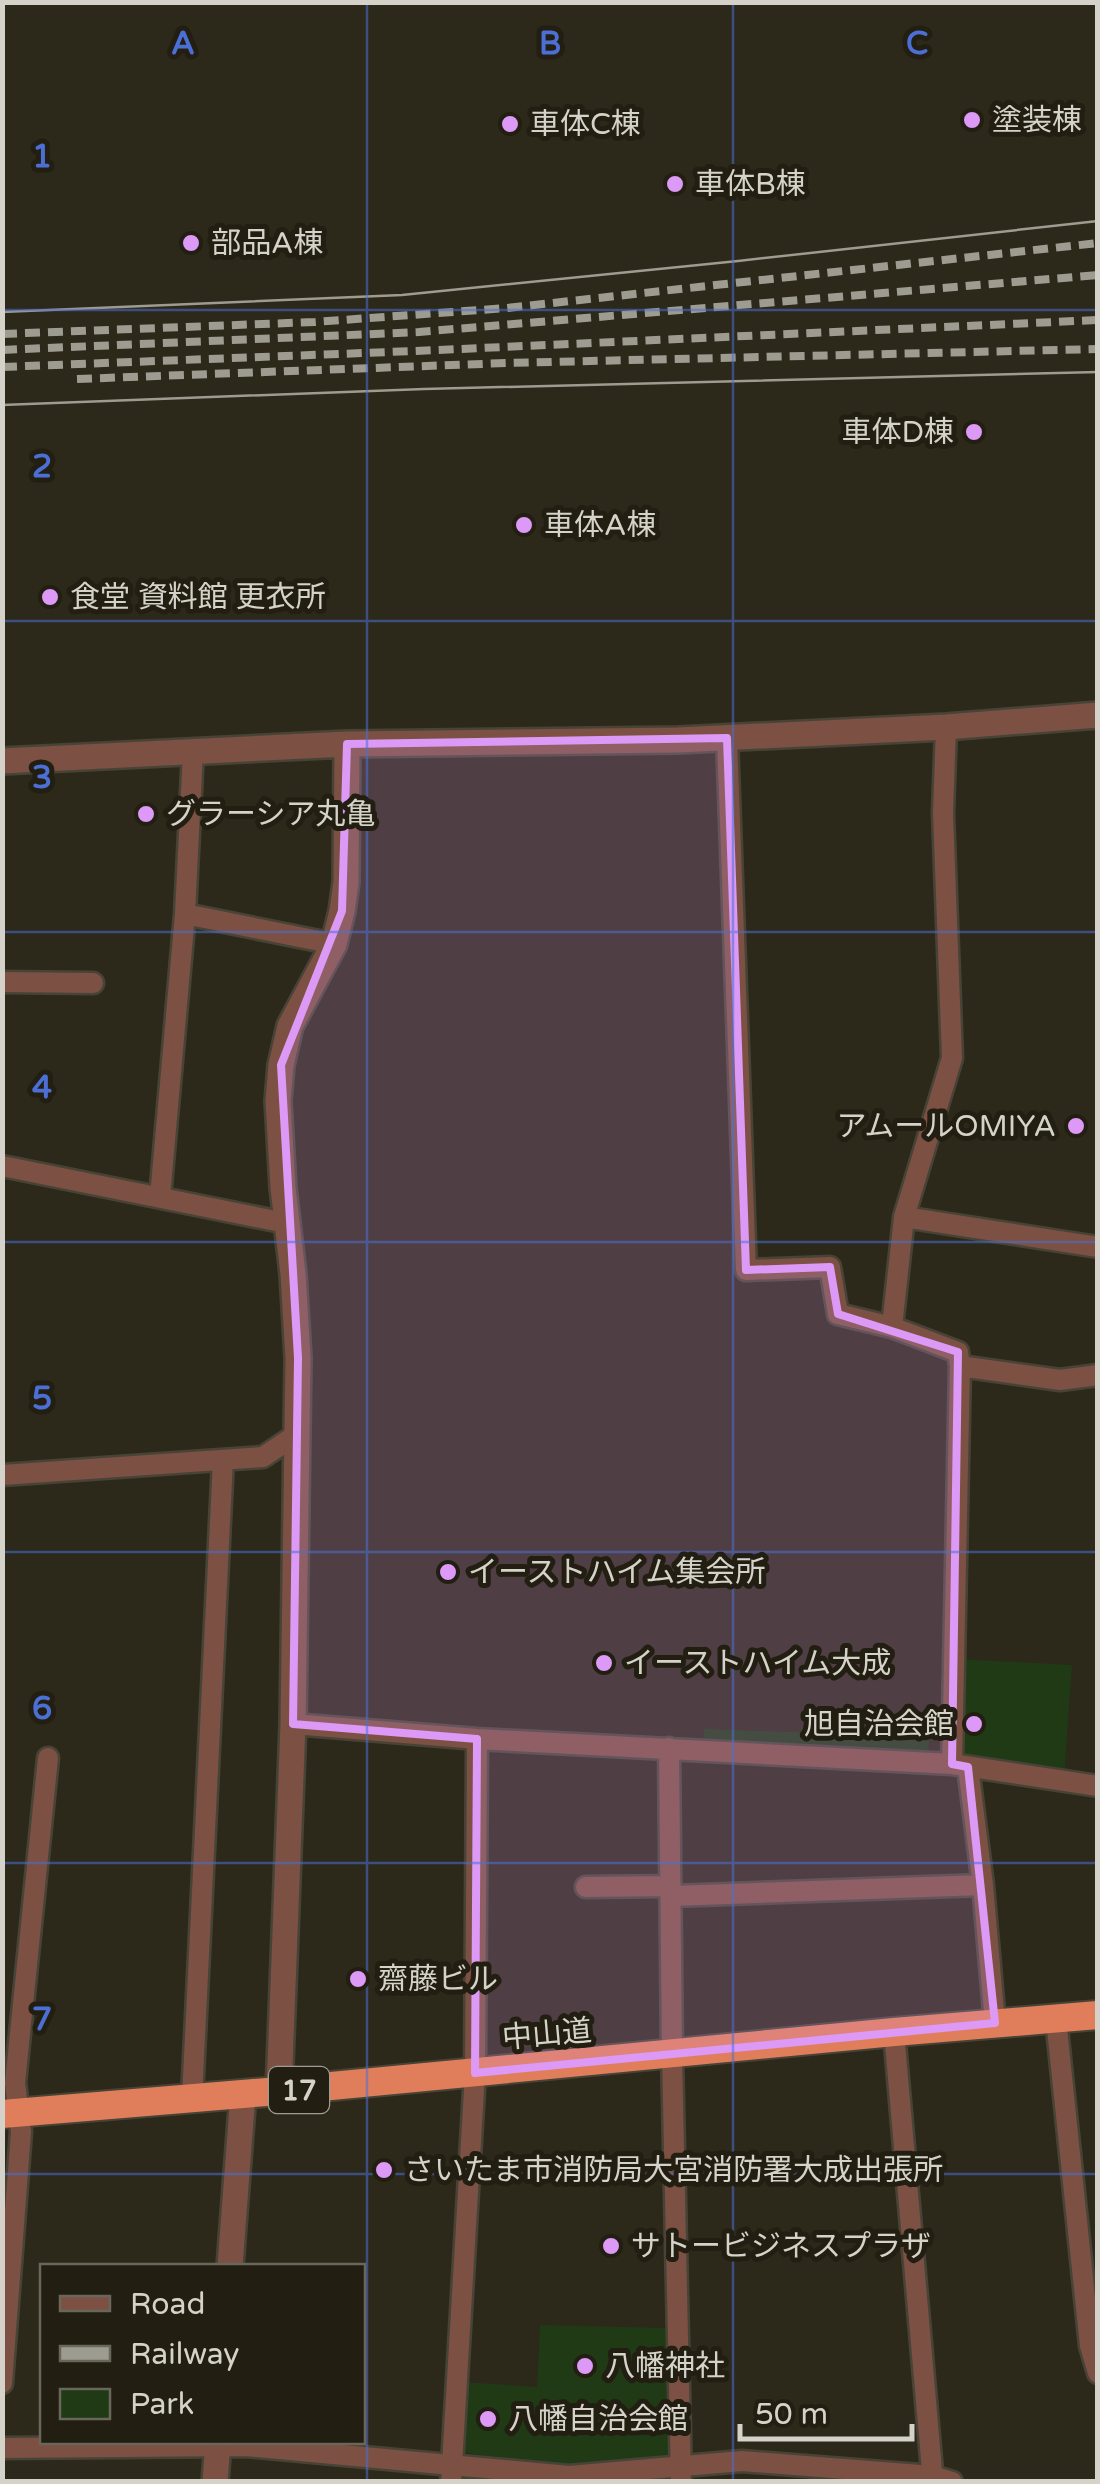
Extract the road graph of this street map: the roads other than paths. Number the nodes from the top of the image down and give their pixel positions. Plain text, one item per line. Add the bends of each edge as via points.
1 (1098, 715) edge
2 (946, 727) junction
3 (727, 738) junction
4 (347, 744) junction
5 (192, 751) junction
6 (2, 761) edge
7 (185, 914) junction
8 (334, 944) junction
9 (2, 982) edge
10 (93, 982) dead end
11 (2, 1166) edge
12 (160, 1197) junction
13 (904, 1217) junction
14 (286, 1223) junction
15 (1098, 1247) edge
16 (892, 1327) junction
17 (960, 1366) junction
18 (1098, 1375) edge
19 (297, 1434) junction
20 (222, 1460) junction
21 (2, 1475) edge
22 (292, 1724) junction
23 (476, 1739) junction
24 (670, 1748) junction
25 (48, 1758) dead end
26 (960, 1765) junction
27 (1098, 1786) edge
28 (983, 1885) junction
29 (586, 1887) dead end
30 (672, 1891) junction
31 (1098, 2015) edge
32 (1056, 2019) junction
33 (995, 2023) junction
34 (894, 2032) junction
35 (672, 2054) junction
36 (475, 2073) junction
37 (279, 2092) junction
38 (243, 2094) junction
39 (192, 2098) junction
40 (10, 2114) edge
41 (230, 2264) edge
42 (1098, 2372) edge
43 (2, 2382) edge
44 (218, 2444) edge
45 (2, 2448) edge
46 (452, 2473) edge
47 (681, 2475) edge
48 (940, 2480) edge
49 (215, 2482) edge

1 - 2 street
2 - 3 street
2 - 13 street via 942,814 952,1058
3 - 4 street
3 - 16 street via 746,1270 830,1267 838,1314
4 - 5 street
4 - 8 street via 346,882
5 - 6 street
5 - 7 street
7 - 8 street
7 - 12 street
8 - 14 street via 290,1026 281,1065
9 - 10 street
11 - 12 street
12 - 14 street
13 - 15 street
13 - 16 street
14 - 19 street
16 - 17 street via 958,1352
17 - 18 street via 1060,1380
17 - 26 street
19 - 20 street via 263,1457
19 - 22 street
20 - 21 street
20 - 39 street
22 - 23 street
22 - 37 street
23 - 24 street
23 - 36 street
24 - 26 street
24 - 30 street
25 - 40 street
26 - 27 street
26 - 28 street
28 - 30 street
28 - 33 street
29 - 30 street
30 - 35 street
31 - 32 highway, 中山道 / 17
32 - 33 highway, 中山道 / 17
32 - 42 street
33 - 34 highway, 中山道 / 17
34 - 35 highway, 中山道 / 17
34 - 48 street
35 - 36 highway, 中山道 / 17
35 - 47 street
36 - 37 highway, 中山道 / 17
36 - 46 street
37 - 38 highway, 中山道 / 17
38 - 39 highway, 中山道 / 17
38 - 41 street
39 - 40 highway, 中山道 / 17
40 - 43 street via 21,2132
44 - 45 street
44 - 46 street
44 - 49 street
46 - 47 street
47 - 48 street via 742,2461

